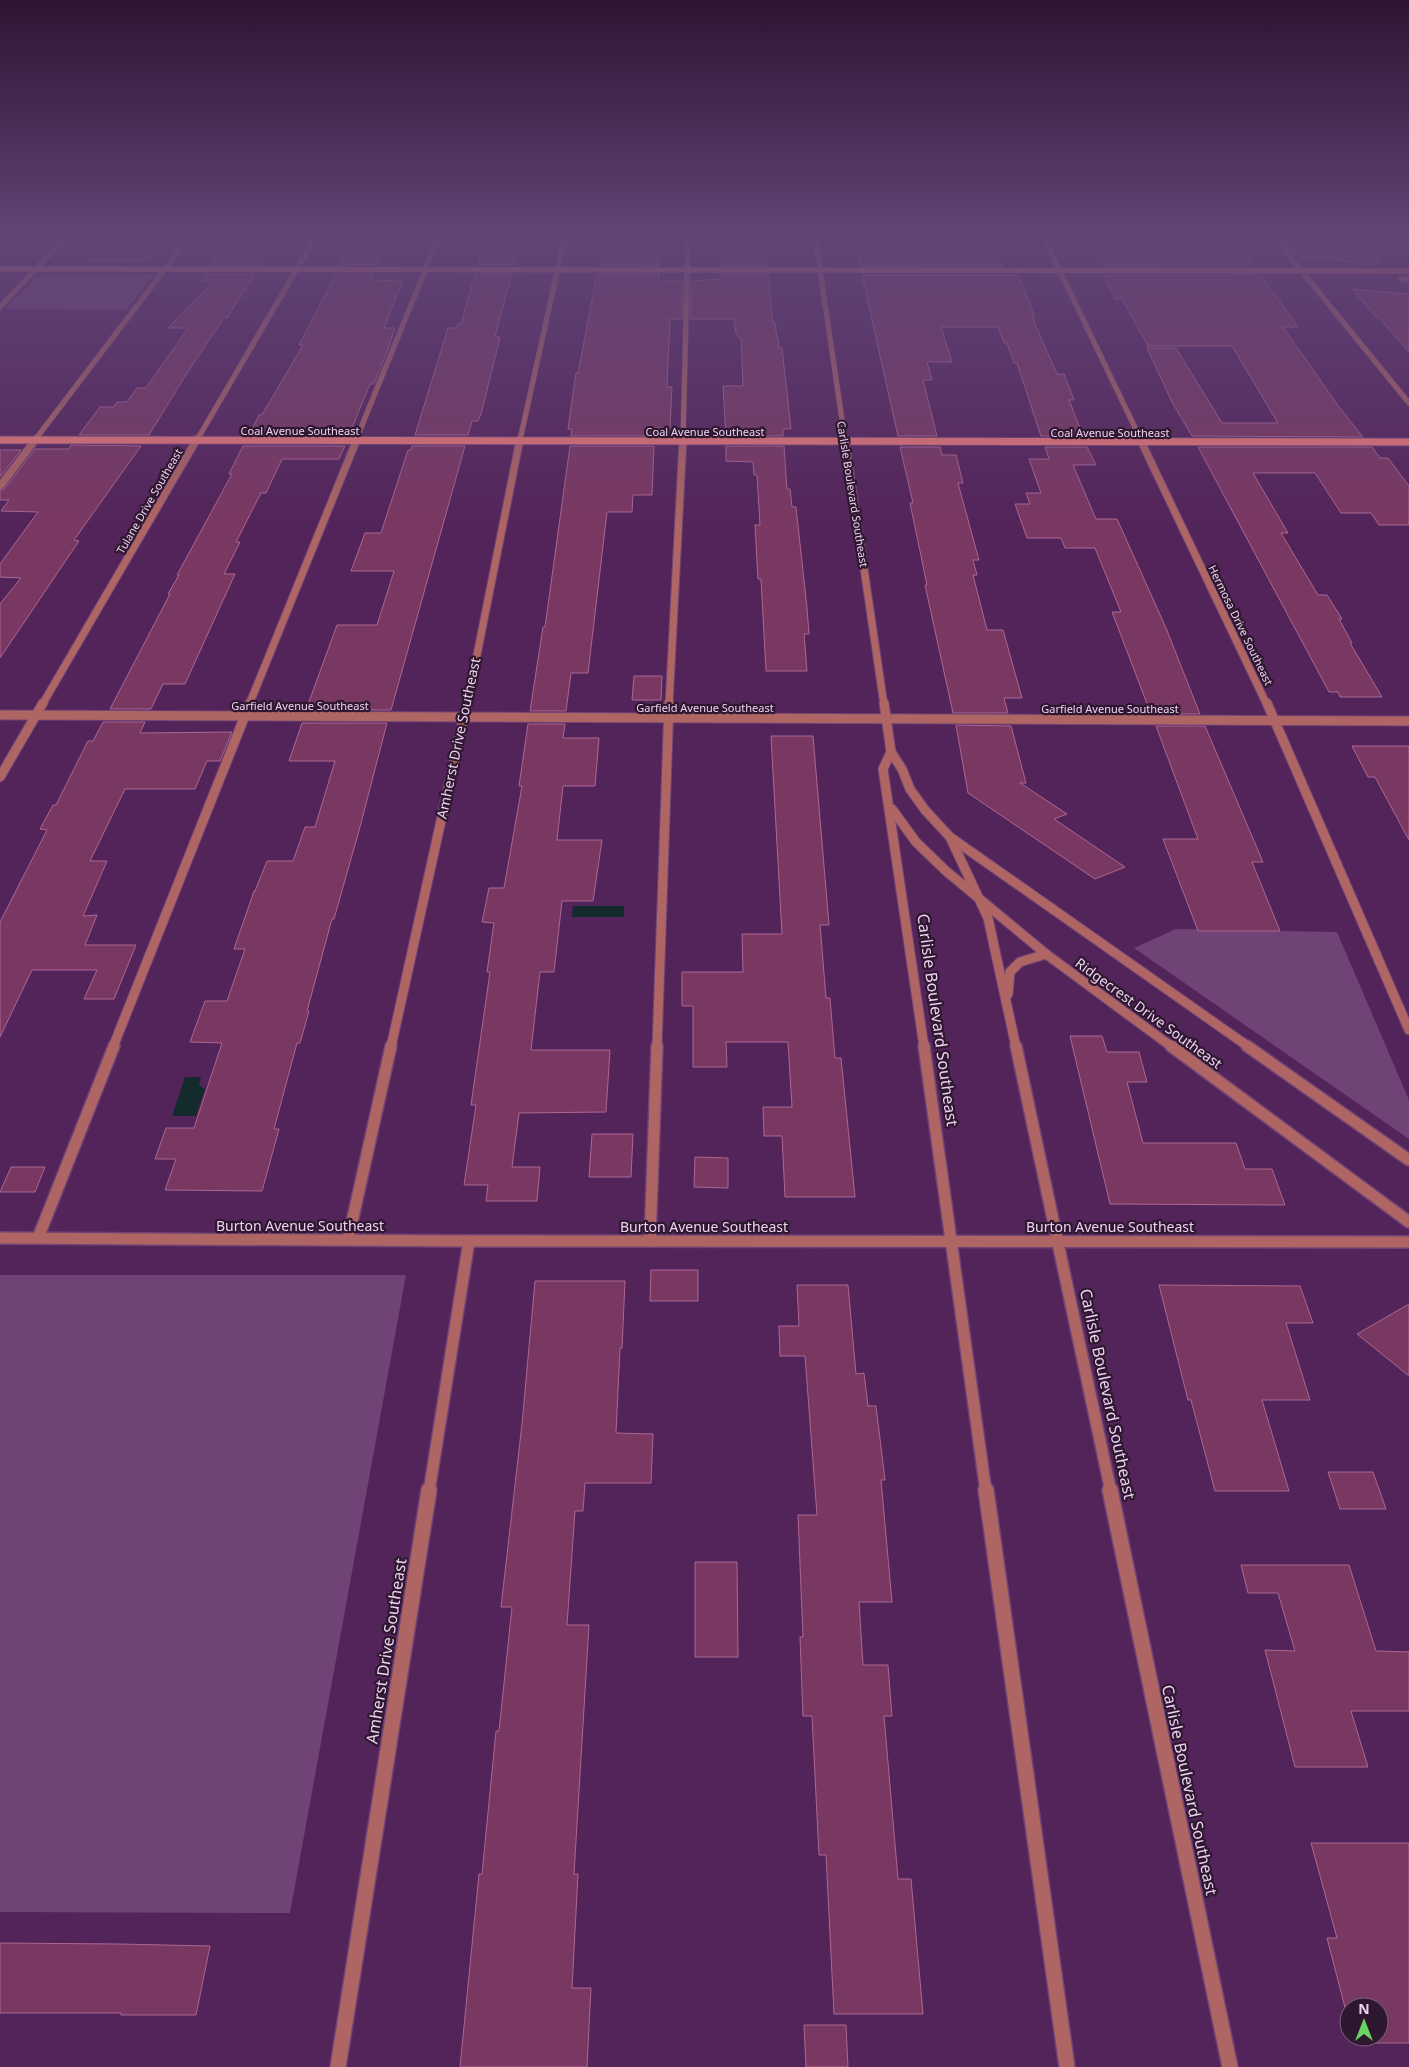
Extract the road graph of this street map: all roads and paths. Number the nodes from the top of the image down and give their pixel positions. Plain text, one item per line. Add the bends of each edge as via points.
1 (116, 332) edge
2 (260, 332) edge
3 (399, 332) edge
4 (543, 332) edge
5 (685, 332) edge
6 (828, 332) edge
7 (1089, 332) edge
8 (1352, 332) edge
9 (1409, 403) edge
10 (0, 440) edge
11 (35, 440) junction
12 (196, 440) junction
13 (356, 440) junction
14 (520, 440) junction
15 (682, 441) junction
16 (845, 441) junction
17 (1140, 442) junction
18 (1409, 442) edge
19 (0, 486) edge
20 (0, 715) edge
21 (36, 715) junction
22 (244, 716) junction
23 (463, 717) junction
24 (668, 718) junction
25 (888, 718) junction
26 (1275, 721) junction
27 (1409, 721) edge
28 (891, 752) junction
29 (0, 777) edge
30 (890, 807) junction
31 (950, 837) junction
32 (981, 903) junction
33 (1046, 954) junction
34 (1007, 1002) junction
35 (1409, 1030) edge
36 (1409, 1160) edge
37 (1409, 1222) edge
38 (0, 1238) edge
39 (38, 1238) junction
40 (348, 1240) junction
41 (951, 1240) junction
42 (469, 1241) junction
43 (650, 1241) junction
44 (1059, 1242) junction
45 (1409, 1242) edge
46 (338, 2067) edge
47 (1067, 2067) edge
48 (1230, 2067) edge

1 - 11 street
2 - 12 street, Tulane Drive Southeast
3 - 13 street
4 - 14 street, Amherst Drive Southeast
5 - 15 street
6 - 16 street, Carlisle Boulevard Southeast
7 - 17 street, Hermosa Drive Southeast
8 - 9 street
10 - 11 main road, Coal Avenue Southeast
11 - 12 main road, Coal Avenue Southeast
11 - 19 street
12 - 13 main road, Coal Avenue Southeast
12 - 21 street, Tulane Drive Southeast
13 - 14 main road, Coal Avenue Southeast
13 - 22 street
14 - 15 main road, Coal Avenue Southeast
14 - 23 street, Amherst Drive Southeast
15 - 16 main road, Coal Avenue Southeast
15 - 24 street
16 - 17 main road, Coal Avenue Southeast
16 - 25 street, Carlisle Boulevard Southeast
17 - 18 main road, Coal Avenue Southeast
17 - 26 street, Hermosa Drive Southeast
20 - 21 street, Garfield Avenue Southeast
21 - 22 street, Garfield Avenue Southeast
21 - 29 street, Tulane Drive Southeast
22 - 23 street, Garfield Avenue Southeast
22 - 39 street
23 - 24 street, Garfield Avenue Southeast
23 - 40 street, Amherst Drive Southeast
24 - 25 street, Garfield Avenue Southeast
24 - 43 street
25 - 26 street, Garfield Avenue Southeast
25 - 28 street, Carlisle Boulevard Southeast
26 - 27 street, Garfield Avenue Southeast
26 - 35 street, Hermosa Drive Southeast
28 - 30 street, Carlisle Boulevard Southeast via 883,770
28 - 31 street, Carlisle Boulevard Southeast via 910,789
30 - 32 street, Ridgecrest Drive Southeast via 916,842
30 - 41 street, Carlisle Boulevard Southeast
31 - 32 street, Carlisle Boulevard Southeast
31 - 36 street, Ridgecrest Drive Southeast
32 - 33 street, Ridgecrest Drive Southeast
32 - 34 street, Carlisle Boulevard Southeast via 988,918
33 - 34 street via 1020,962 1010,972
33 - 37 street, Ridgecrest Drive Southeast
34 - 44 street, Carlisle Boulevard Southeast
38 - 39 street, Burton Avenue Southeast
39 - 40 street, Burton Avenue Southeast
40 - 42 street, Burton Avenue Southeast
41 - 43 street, Burton Avenue Southeast
41 - 44 street, Burton Avenue Southeast
41 - 47 street, Carlisle Boulevard Southeast
42 - 43 street, Burton Avenue Southeast
42 - 46 street, Amherst Drive Southeast
44 - 45 street, Burton Avenue Southeast
44 - 48 street, Carlisle Boulevard Southeast

